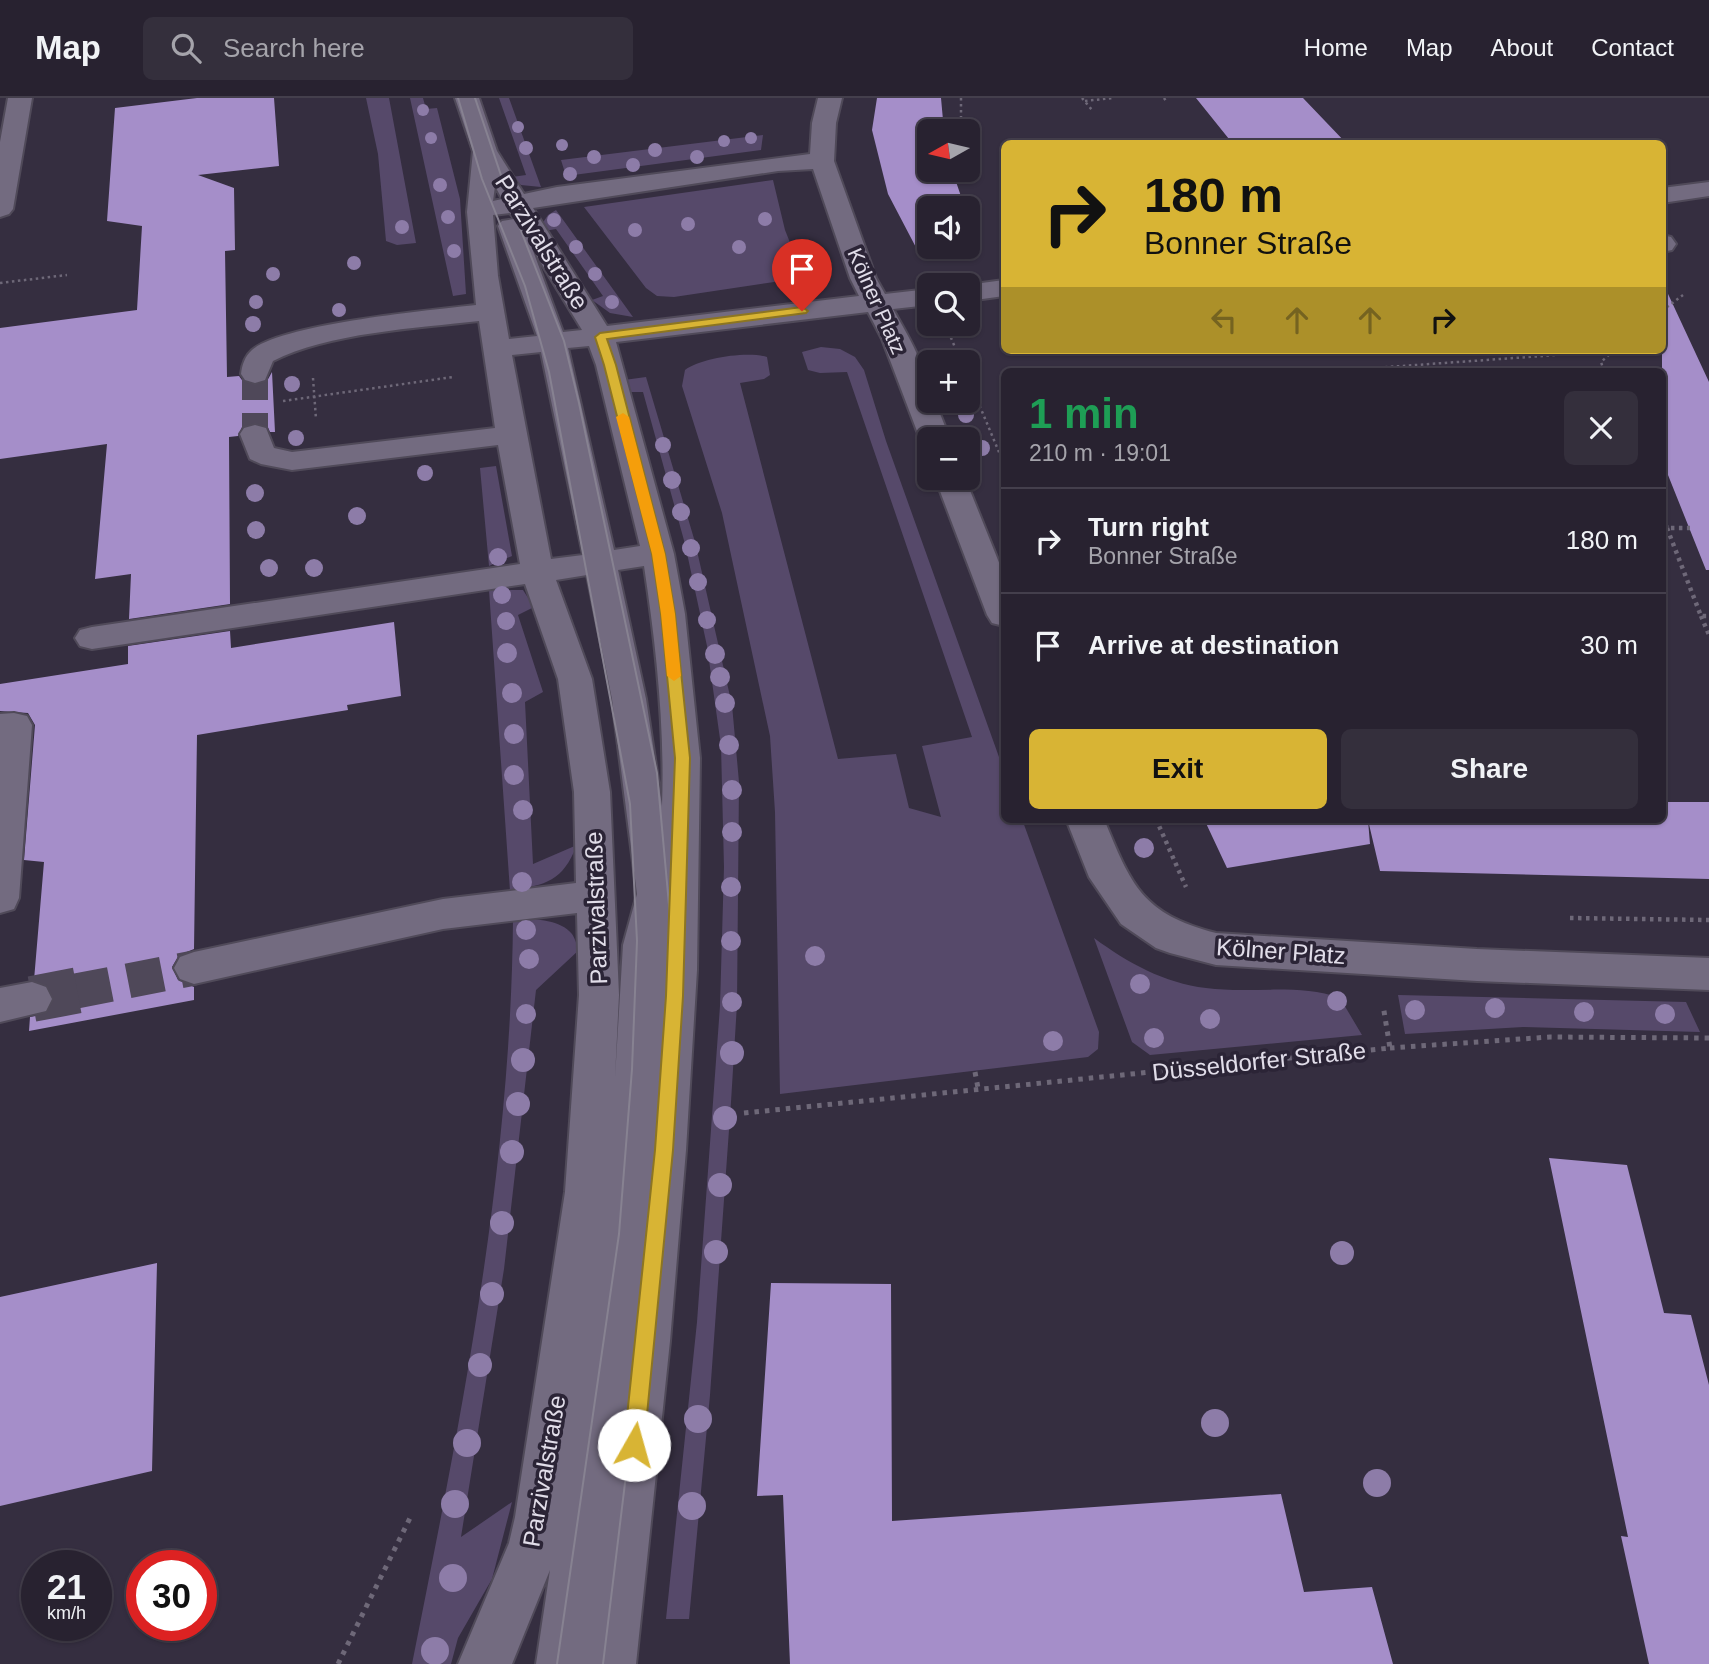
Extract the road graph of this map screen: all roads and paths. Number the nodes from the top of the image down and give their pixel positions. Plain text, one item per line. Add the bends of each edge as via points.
1 (20, 98) edge
2 (467, 98) edge
3 (831, 98) edge
4 (961, 98) edge
5 (1113, 98) edge
6 (1084, 100) edge
7 (1092, 110) dead end
8 (961, 119) edge
9 (822, 161) junction
10 (3, 181) edge
11 (1709, 189) edge
12 (1666, 195) edge
13 (501, 207) junction
14 (0, 209) edge
15 (67, 275) dead end
16 (0, 283) edge
17 (1001, 288) edge
18 (980, 291) edge
19 (1683, 295) dead end
20 (917, 298) edge
21 (876, 303) junction
22 (1666, 308) edge
23 (491, 310) junction
24 (600, 337) junction
25 (311, 338) junction
26 (553, 342) junction
27 (497, 349) junction
28 (1557, 354) edge
29 (1609, 354) edge
30 (1446, 362) junction
31 (1369, 368) edge
32 (1450, 368) edge
33 (1603, 368) edge
34 (254, 374) tunnel mouth
35 (453, 377) dead end
36 (315, 397) junction
37 (292, 400) dead end
38 (980, 407) edge
39 (930, 427) edge
40 (255, 434) tunnel mouth
41 (511, 435) junction
42 (1001, 457) edge
43 (319, 458) junction
44 (955, 490) edge
45 (1667, 528) joint
46 (1690, 528) dead end
47 (658, 554) junction
48 (598, 562) junction
49 (537, 571) junction
50 (1001, 607) edge
51 (1700, 616) junction
52 (1709, 616) edge
53 (1709, 635) edge
54 (92, 638) dead end
55 (0, 727) edge
56 (1087, 823) edge
57 (1158, 823) edge
58 (1195, 892) dead end
59 (656, 894) junction
60 (594, 896) junction
61 (0, 898) edge
62 (1558, 918) dead end
63 (1709, 920) edge
64 (1374, 957) junction
65 (194, 968) tunnel mouth
66 (677, 970) junction
67 (1709, 974) edge
68 (1709, 1038) edge
69 (1390, 1048) junction
70 (975, 1072) dead end
71 (978, 1088) junction
72 (744, 1113) dead end
73 (412, 1514) dead end
74 (338, 1664) edge
75 (485, 1664) edge
76 (563, 1664) edge
77 (610, 1664) edge

1 - 10 street
2 - 13 street, Parzivalstraße
3 - 9 street
4 - 8 path
5 - 6 path
6 - 7 path
9 - 13 street via 557,195
9 - 21 street, Kölner Platz
10 - 14 street
11 - 12 street
13 - 23 street, Parzivalstraße via 485,276
13 - 24 street, Parzivalstraße
13 - 26 street
15 - 16 path
17 - 18 street
19 - 22 path
20 - 21 street
21 - 24 street
21 - 39 street, Kölner Platz via 896,339
23 - 25 street
23 - 27 street, Parzivalstraße
24 - 26 street
24 - 47 street, Parzivalstraße
25 - 34 street via 280,345 262,355
25 - 36 path
26 - 27 street
26 - 48 street
27 - 41 street, Parzivalstraße
28 - 30 path
29 - 33 path via 1601,362
30 - 31 path
30 - 32 path
35 - 36 path
36 - 37 path
36 - 43 path
38 - 42 path
40 - 43 street via 261,453 272,458
41 - 43 street
41 - 49 street, Parzivalstraße
44 - 50 street
45 - 46 path
45 - 51 path
47 - 48 street
47 - 66 street, Parzivalstraße via 682,758
48 - 49 street
48 - 59 street via 629,699
49 - 54 street
49 - 60 street, Parzivalstraße via 575,679 592,792
51 - 52 path
51 - 53 path
55 - 61 street via 14,725
56 - 64 street, Kölner Platz via 1108,877 1135,913 1170,937 1216,949
57 - 58 path via 1184,886
59 - 66 street
59 - 76 street via 643,945 624,1229
60 - 65 street via 443,914
60 - 75 street, Parzivalstraße via 599,995 586,1192 541,1517 535,1544
62 - 63 path
64 - 67 street
64 - 69 path, Düsseldorfer Straße
66 - 77 street, Parzivalstraße via 648,1328
68 - 69 path via 1602,1034 1480,1038
69 - 71 path, Düsseldorfer Straße
70 - 71 path
71 - 72 path, Düsseldorfer Straße
73 - 74 path

